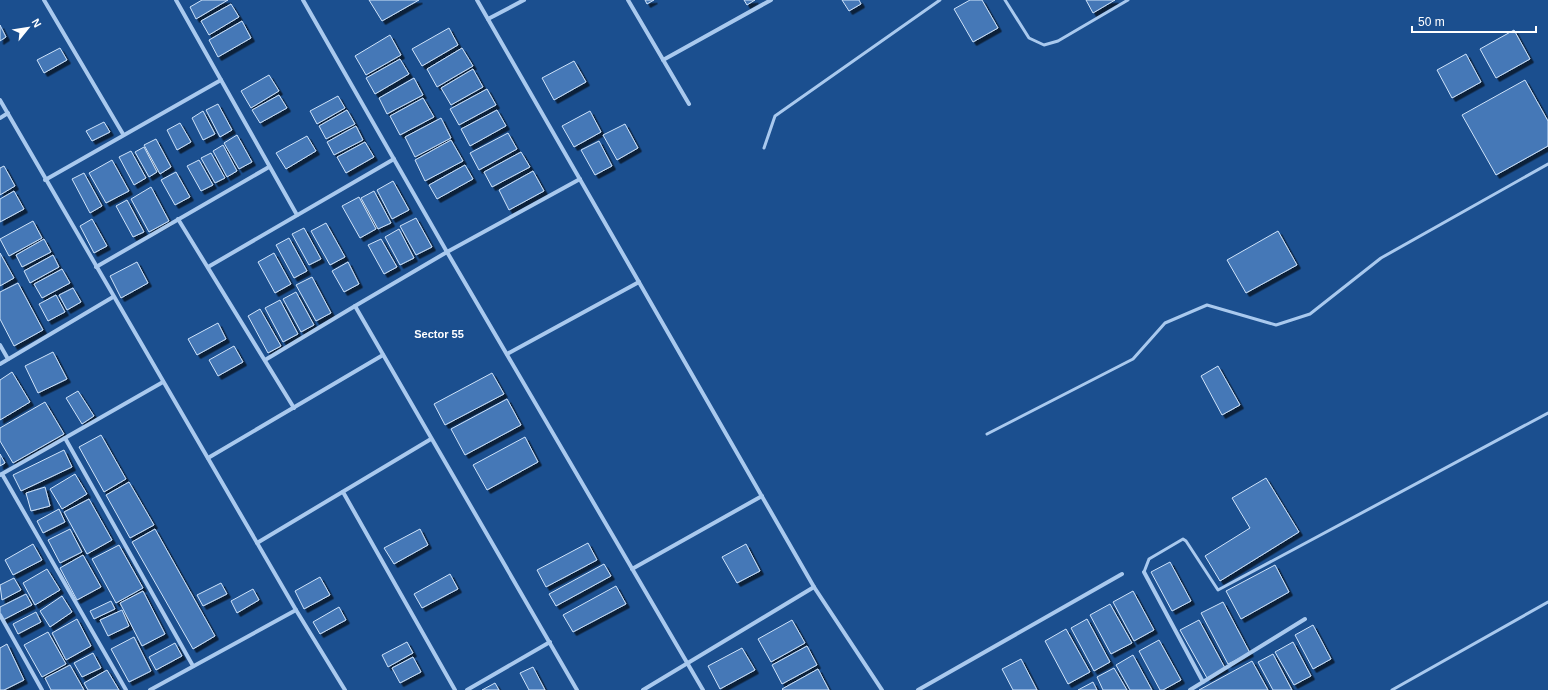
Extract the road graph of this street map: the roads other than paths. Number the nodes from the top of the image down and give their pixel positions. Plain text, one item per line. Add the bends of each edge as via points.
1 (44, 0) edge
2 (176, 0) edge
3 (303, 0) edge
4 (477, 0) edge
5 (524, 0) edge
6 (628, 0) edge
7 (771, 0) edge
8 (940, 0) edge
9 (1005, 0) edge
10 (1128, 0) edge
11 (488, 19) junction
12 (663, 60) junction
13 (221, 80) junction
14 (0, 100) edge
15 (689, 104) dead end
16 (8, 114) junction
17 (0, 118) edge
18 (123, 134) junction
19 (764, 148) dead end
20 (394, 159) junction
21 (1548, 164) edge
22 (269, 166) junction
23 (45, 180) junction
24 (580, 180) junction
25 (297, 215) junction
26 (178, 219) junction
27 (447, 252) junction
28 (96, 267) junction
29 (208, 267) junction
30 (639, 282) junction
31 (113, 297) junction
32 (355, 306) junction
33 (0, 346) edge
34 (507, 354) junction
35 (383, 355) junction
36 (8, 359) junction
37 (265, 360) junction
38 (0, 364) edge
39 (163, 382) junction
40 (294, 408) junction
41 (1548, 413) edge
42 (987, 434) dead end
43 (65, 438) junction
44 (431, 438) junction
45 (208, 458) junction
46 (1, 475) edge
47 (344, 492) junction
48 (762, 496) junction
49 (257, 544) junction
50 (632, 569) junction
51 (1144, 572) joint
52 (1122, 574) dead end
53 (814, 587) junction
54 (1548, 602) edge
55 (296, 610) junction
56 (0, 615) edge
57 (1305, 619) dead end
58 (550, 642) junction
59 (688, 663) junction
60 (193, 666) junction
61 (1203, 682) junction
62 (42, 690) edge
63 (126, 690) edge
64 (150, 690) edge
65 (345, 690) edge
66 (455, 690) edge
67 (467, 690) edge
68 (577, 690) edge
69 (643, 690) edge
70 (703, 690) edge
71 (882, 690) edge
72 (918, 690) edge
73 (1190, 690) edge
74 (1392, 690) edge

1 - 18 street
2 - 13 street
3 - 20 street
4 - 11 street
5 - 11 street
6 - 12 street
7 - 12 street
8 - 19 lane via 775,116
9 - 10 lane via 1029,38 1044,45 1058,41
11 - 24 street
12 - 15 street
13 - 18 street
13 - 22 street
14 - 16 street
16 - 17 street
16 - 23 street
18 - 23 street
20 - 25 street
20 - 27 street
21 - 42 lane via 1380,258 1310,314 1276,325 1207,306 1165,323 1133,359
22 - 25 street
22 - 26 street
23 - 28 street
24 - 27 street
24 - 30 street
25 - 29 street
26 - 28 street
26 - 29 street
27 - 32 street
27 - 34 street
28 - 31 street
29 - 37 street
30 - 34 street
30 - 48 street
31 - 36 street
31 - 39 street
32 - 35 street
32 - 37 street
33 - 36 street
34 - 50 street
35 - 40 street
35 - 44 street
36 - 38 street
37 - 40 street
39 - 43 street
39 - 45 street
40 - 45 street
41 - 51 lane via 1218,590 1183,539 1149,559
43 - 46 street
43 - 60 street
44 - 47 street
44 - 58 street
45 - 49 street
46 - 63 street
47 - 49 street
47 - 66 street
48 - 50 street
48 - 53 street
49 - 55 street
50 - 59 street
51 - 61 street
52 - 72 street
53 - 59 street
53 - 71 street
54 - 74 lane
55 - 60 street
55 - 65 street
56 - 62 street
57 - 61 street
58 - 67 street
58 - 68 street
59 - 69 street
59 - 70 street
60 - 64 street
61 - 73 street

